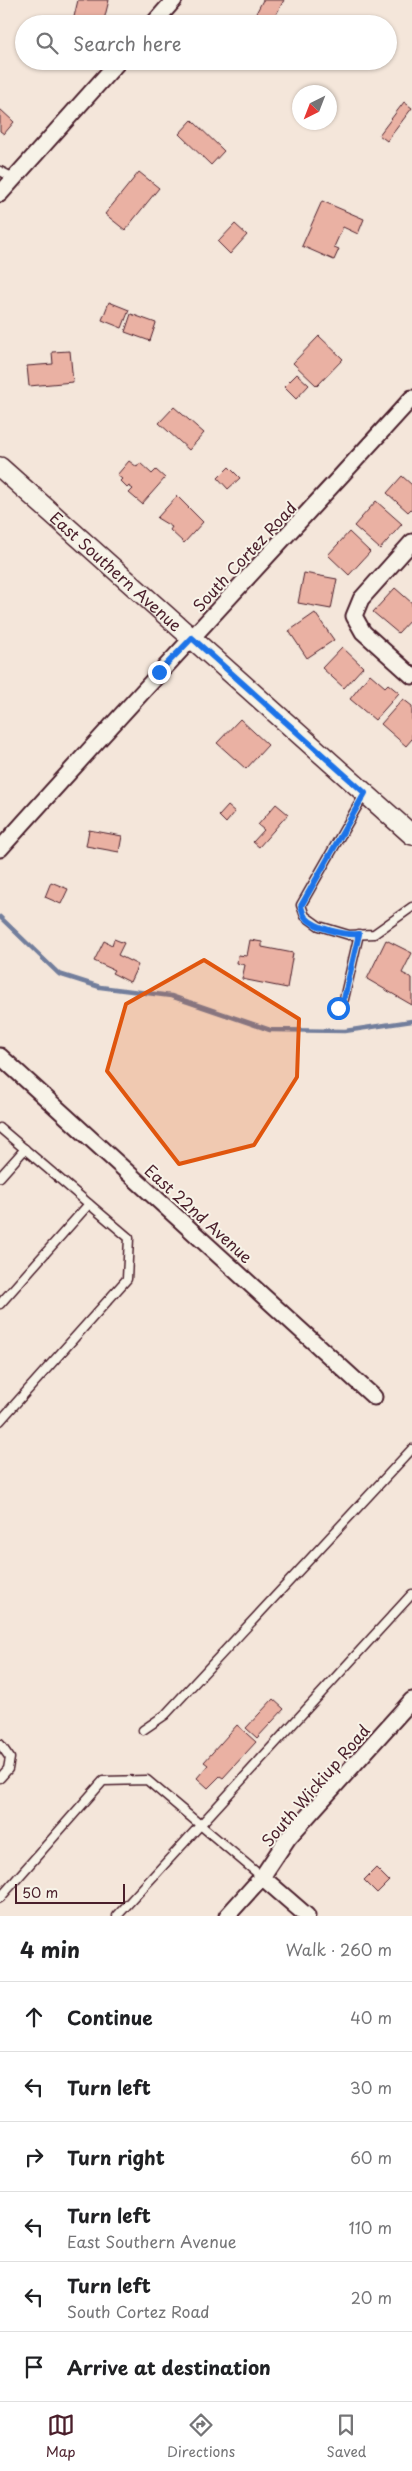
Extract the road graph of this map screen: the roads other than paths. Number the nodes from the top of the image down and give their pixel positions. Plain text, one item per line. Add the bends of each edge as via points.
1 (174, 0) edge
2 (161, 15) edge
3 (111, 70) edge
4 (0, 171) edge
5 (14, 178) junction
6 (0, 194) edge
7 (412, 398) edge
8 (0, 468) edge
9 (412, 542) edge
10 (192, 638) junction
11 (412, 676) edge
12 (365, 793) junction
13 (412, 835) edge
14 (0, 849) edge
15 (412, 907) edge
16 (359, 934) junction
17 (338, 1008) dead end
18 (0, 1056) edge
19 (0, 1128) edge
20 (25, 1149) junction
21 (0, 1177) edge
22 (89, 1204) junction
23 (0, 1304) edge
24 (374, 1397) dead end
25 (0, 1420) edge
26 (412, 1449) edge
27 (412, 1594) edge
28 (412, 1700) edge
29 (143, 1730) dead end
30 (0, 1744) edge
31 (0, 1778) edge
32 (199, 1824) junction
33 (262, 1877) junction
34 (0, 1898) edge
35 (117, 1916) edge
36 (227, 1916) edge
37 (307, 1916) edge

1 - 2 street
3 - 5 street
4 - 5 lane
5 - 6 street
7 - 10 street, South Cortez Road
8 - 10 street, East Southern Avenue
9 - 11 street via 361,599 354,616 363,632
10 - 12 street, East Southern Avenue
10 - 14 street, South Cortez Road
12 - 13 street, East Southern Avenue
12 - 16 lane via 301,906 305,916 319,926 349,935
15 - 16 lane via 374,934
16 - 17 lane via 344,999
18 - 24 street, East 22nd Avenue
19 - 20 lane
20 - 21 lane
20 - 22 lane
22 - 23 lane
22 - 25 lane via 129,1238 127,1279
26 - 29 lane via 165,1715
27 - 32 lane
28 - 33 street, South Wickiup Road via 288,1838
30 - 31 lane via 10,1758 8,1770
32 - 33 lane
32 - 34 lane via 147,1780 104,1780
32 - 35 lane
33 - 36 street, South Wickiup Road
33 - 37 street

